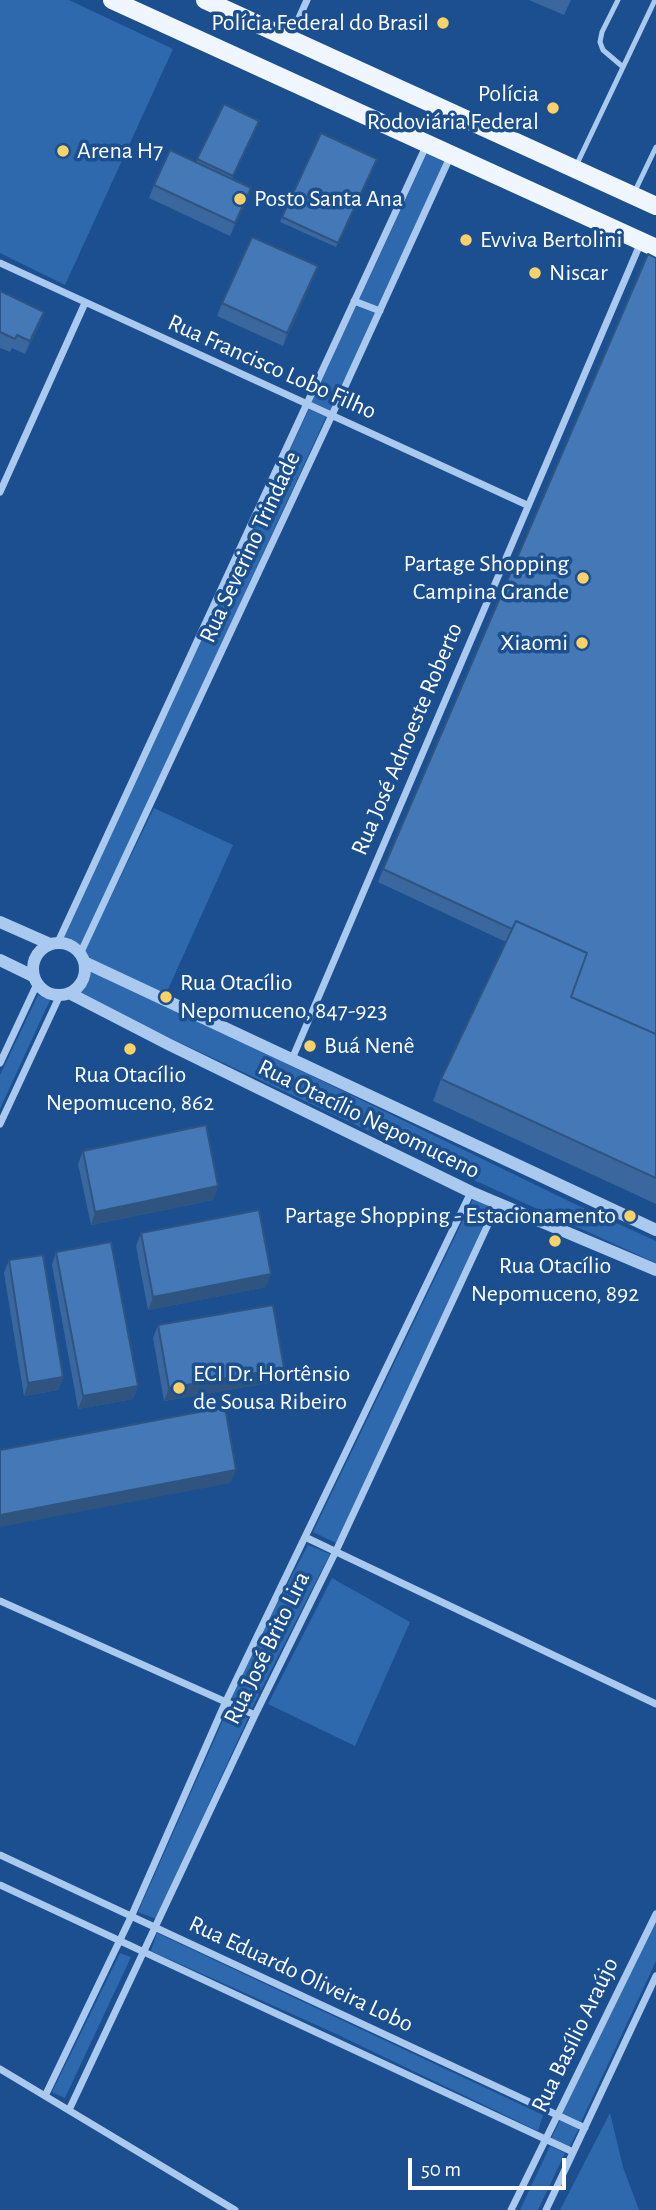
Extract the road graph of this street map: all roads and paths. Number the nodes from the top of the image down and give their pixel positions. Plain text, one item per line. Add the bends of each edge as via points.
1 (112, 0) edge
2 (205, 0) edge
3 (307, 0) edge
4 (618, 0) edge
5 (655, 0) edge
6 (290, 39) junction
7 (623, 67) junction
8 (427, 143) junction
9 (656, 147) edge
10 (451, 154) junction
11 (574, 168) junction
12 (633, 195) junction
13 (656, 206) edge
14 (649, 244) edge
15 (0, 263) edge
16 (354, 301) junction
17 (85, 303) junction
18 (380, 311) junction
19 (306, 405) junction
20 (332, 415) junction
21 (0, 492) edge
22 (527, 505) junction
23 (0, 922) edge
24 (54, 943) junction
25 (82, 958) junction
26 (0, 960) edge
27 (35, 980) junction
28 (65, 994) junction
29 (292, 1059) junction
30 (0, 1063) edge
31 (0, 1124) edge
32 (471, 1192) junction
33 (498, 1203) junction
34 (656, 1230) edge
35 (656, 1270) edge
36 (305, 1537) junction
37 (336, 1551) junction
38 (0, 1601) edge
39 (226, 1701) junction
40 (656, 1704) edge
41 (255, 1715) junction
42 (0, 1855) edge
43 (0, 1885) edge
44 (656, 1914) edge
45 (131, 1917) junction
46 (156, 1928) junction
47 (119, 1941) junction
48 (144, 1952) junction
49 (656, 1976) edge
50 (0, 2069) edge
51 (45, 2096) junction
52 (69, 2110) junction
53 (556, 2114) junction
54 (585, 2128) junction
55 (545, 2138) junction
56 (573, 2152) junction
57 (235, 2210) edge
58 (511, 2210) edge
59 (546, 2210) edge

1 - 8 main road
2 - 6 main road
3 - 6 street
4 - 7 lane via 600,42
5 - 7 lane
6 - 11 main road
7 - 11 lane
8 - 10 main road
8 - 16 street, Rua Severino Trindade
9 - 12 lane
10 - 14 main road
10 - 18 street, Rua Severino Trindade
11 - 12 main road
12 - 13 main road
14 - 22 street, Rua José Adnoeste Roberto
15 - 17 street, Rua Francisco Lobo Filho
16 - 18 street
16 - 19 street, Rua Severino Trindade
17 - 19 street, Rua Francisco Lobo Filho
17 - 21 street
18 - 20 street, Rua Severino Trindade
19 - 20 street, Rua Francisco Lobo Filho
19 - 24 street, Rua Severino Trindade
20 - 22 street, Rua Francisco Lobo Filho
20 - 25 street, Rua Severino Trindade
22 - 29 street, Rua José Adnoeste Roberto
23 - 24 street
24 - 25 street via 75,948
24 - 27 street via 34,960
25 - 28 street via 85,969 80,984
25 - 29 street, Rua Otacílio Nepomuceno
26 - 27 street
27 - 28 street via 43,990
27 - 30 street
28 - 31 street
28 - 32 street, Rua Otacílio Nepomuceno
29 - 34 street, Rua Otacílio Nepomuceno
32 - 33 street, Rua Otacílio Nepomuceno
32 - 36 street, Rua José Brito Lira
33 - 35 street, Rua Otacílio Nepomuceno
33 - 37 street, Rua José Brito Lira
36 - 37 street
36 - 39 street, Rua José Brito Lira
37 - 40 street
37 - 41 street, Rua José Brito Lira
38 - 39 street
39 - 41 street
39 - 45 street, Rua José Brito Lira
41 - 46 street, Rua José Brito Lira
42 - 45 street, Rua Eduardo Oliveira Lobo
43 - 47 street, Rua Eduardo Oliveira Lobo
44 - 53 street, Rua Basílio Araújo
45 - 46 street, Rua Eduardo Oliveira Lobo
45 - 47 street, Rua José Brito Lira
46 - 48 street, Rua José Brito Lira
46 - 53 street, Rua Eduardo Oliveira Lobo
47 - 48 street, Rua Eduardo Oliveira Lobo
47 - 51 street, Rua José Brito Lira
48 - 52 street, Rua José Brito Lira
48 - 55 street, Rua Eduardo Oliveira Lobo
49 - 54 street, Rua Basílio Araújo
50 - 51 street
51 - 52 street
52 - 57 street
53 - 54 street, Rua Eduardo Oliveira Lobo
53 - 55 street, Rua Basílio Araújo
54 - 56 street, Rua Basílio Araújo
55 - 56 street, Rua Eduardo Oliveira Lobo
55 - 58 street, Rua Basílio Araújo
56 - 59 street, Rua Basílio Araújo

